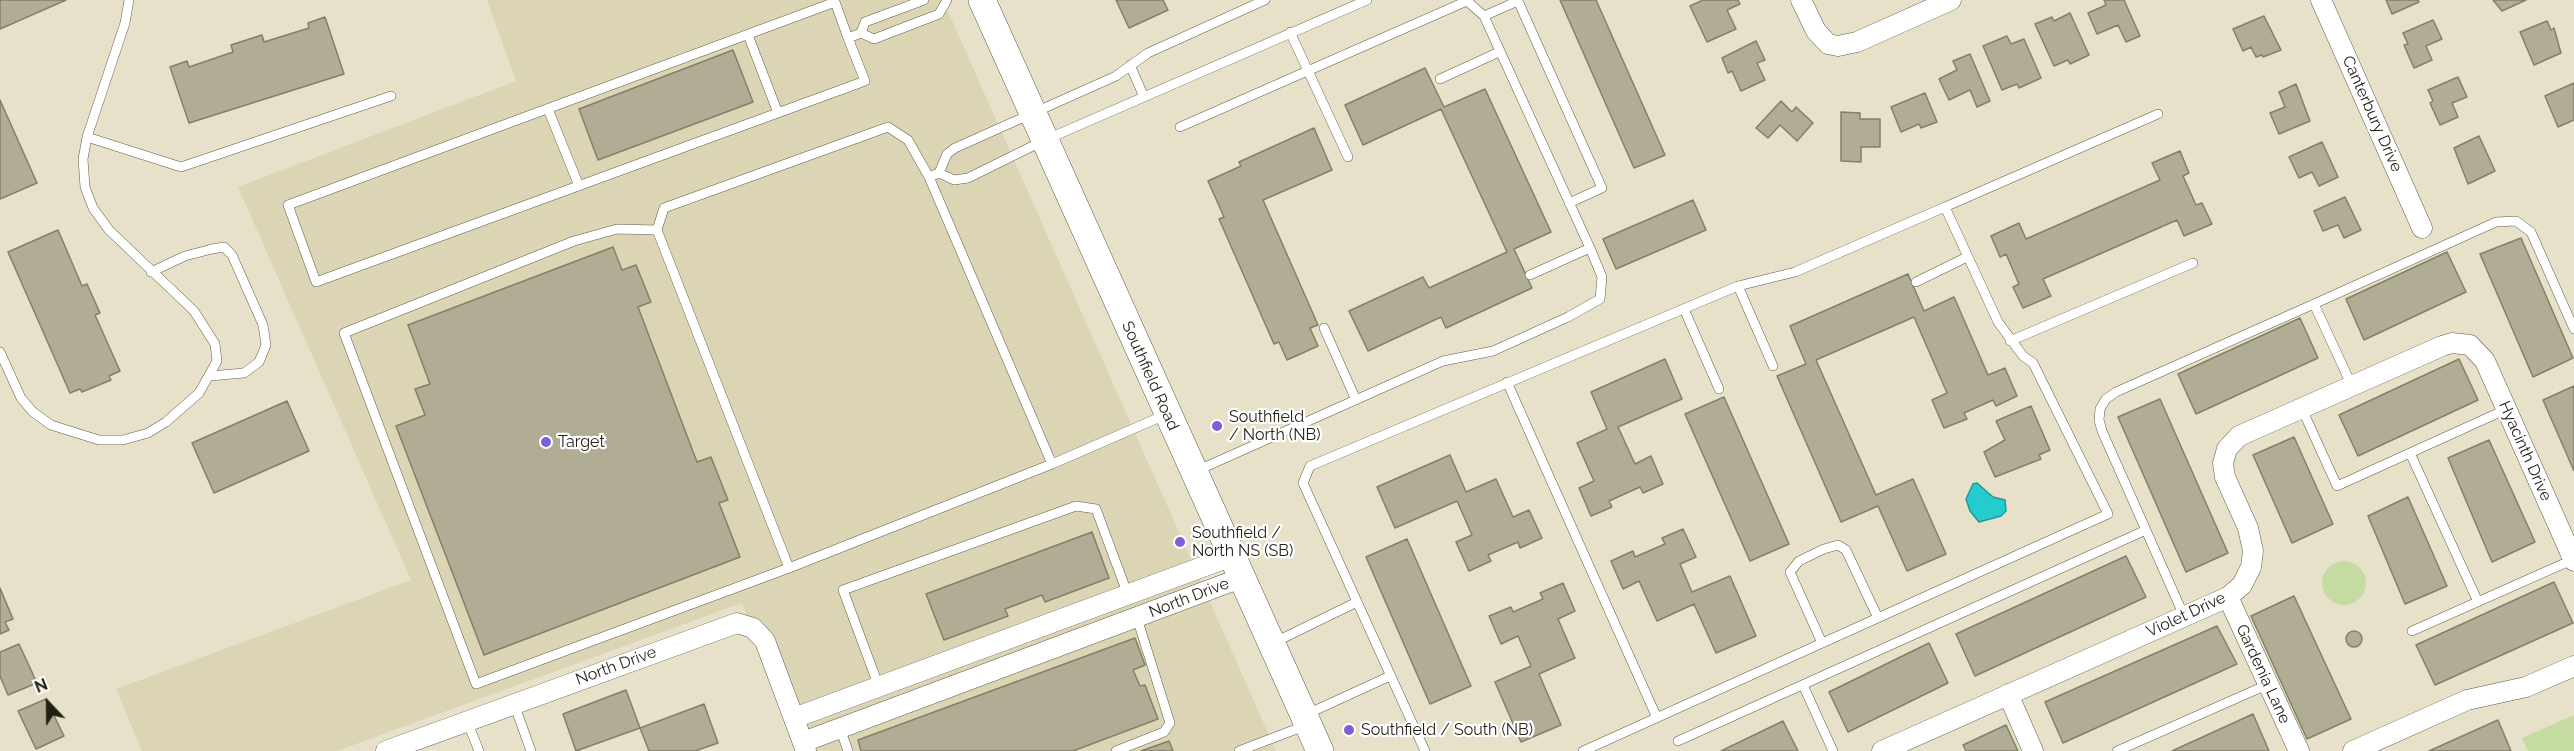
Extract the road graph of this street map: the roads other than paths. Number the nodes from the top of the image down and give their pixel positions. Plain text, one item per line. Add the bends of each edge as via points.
1 (129, 0) edge
2 (924, 0) edge
3 (946, 0) edge
4 (982, 0) edge
5 (1265, 0) edge
6 (1366, 0) edge
7 (1466, 0) edge
8 (1801, 0) edge
9 (1951, 0) edge
10 (2321, 0) edge
11 (1484, 16) junction
12 (1290, 32) junction
13 (861, 33) junction
14 (748, 35) junction
15 (848, 38) junction
16 (1499, 52) junction
17 (1130, 65) junction
18 (1309, 70) junction
19 (1440, 79) dead end
20 (391, 96) dead end
21 (1144, 97) junction
22 (548, 109) junction
23 (777, 113) junction
24 (1033, 113) junction
25 (2158, 114) dead end
26 (1180, 127) dead end
27 (87, 137) junction
28 (1045, 140) junction
29 (1348, 157) dead end
30 (939, 173) junction
31 (929, 177) junction
32 (579, 186) junction
33 (1569, 203) junction
34 (1945, 207) junction
35 (2422, 228) dead end
36 (657, 230) junction
37 (1590, 248) junction
38 (1967, 257) junction
39 (2193, 263) dead end
40 (151, 272) junction
41 (1530, 275) dead end
42 (1916, 282) dead end
43 (1738, 286) junction
44 (2314, 304) junction
45 (1684, 309) junction
46 (1324, 328) dead end
47 (2574, 329) edge
48 (2010, 341) junction
49 (2469, 345) joint
50 (0, 352) edge
51 (1773, 366) dead end
52 (210, 376) junction
53 (1507, 382) junction
54 (2352, 386) junction
55 (1719, 389) dead end
56 (1356, 400) junction
57 (2302, 409) junction
58 (2507, 409) junction
59 (1167, 414) junction
60 (2410, 453) junction
61 (1052, 464) junction
62 (1194, 472) junction
63 (2146, 530) junction
64 (2574, 560) edge
65 (1237, 567) junction
66 (789, 568) junction
67 (1128, 595) junction
68 (2228, 597) junction
69 (1357, 602) junction
70 (2478, 602) junction
71 (2184, 616) junction
72 (1137, 618) junction
73 (1878, 618) junction
74 (2412, 631) dead end
75 (1822, 643) junction
76 (1271, 644) junction
77 (2574, 666) edge
78 (1390, 676) junction
79 (2269, 684) junction
80 (1803, 685) junction
81 (879, 687) junction
82 (2008, 694) junction
83 (513, 704) junction
84 (887, 711) junction
85 (794, 718) junction
86 (1657, 718) junction
87 (1306, 720) junction
88 (467, 721) junction
89 (840, 728) junction
90 (1677, 741) dead end
91 (804, 746) edge
92 (386, 751) edge
93 (479, 751) edge
94 (531, 751) edge
95 (848, 751) edge
96 (1116, 751) edge
97 (1239, 751) edge
98 (1320, 751) edge
99 (1425, 751) edge
100 (1583, 751) edge
101 (1833, 751) edge
102 (1882, 751) edge
103 (2033, 751) edge
104 (2117, 751) edge
105 (2299, 751) edge
106 (2353, 751) edge

1 - 27 lane
2 - 13 lane via 865,22
3 - 13 lane via 939,14 874,39
4 - 24 main road, Southfield Road
5 - 17 lane via 1148,53
6 - 12 lane
7 - 11 lane
7 - 18 lane
8 - 9 street via 1816,32 1828,44 1838,46
10 - 35 street, Canterbury Drive
11 - 16 lane
11 - 33 lane via 1518,1 1602,189
12 - 18 lane
12 - 21 lane
13 - 15 lane
14 - 15 lane via 835,2
14 - 22 lane
14 - 23 lane
15 - 23 lane via 865,81
16 - 19 lane
16 - 33 lane
17 - 21 lane
17 - 24 lane via 1116,76
18 - 26 lane
18 - 29 lane
20 - 27 lane via 181,167
21 - 28 lane
22 - 32 lane
22 - 32 lane via 288,205 316,282
23 - 32 lane
24 - 28 main road, Southfield Road
24 - 30 lane via 955,148 947,154
25 - 34 lane
27 - 40 lane via 83,159 85,187 93,208
28 - 30 lane via 968,178 954,180
28 - 59 main road, Southfield Road
30 - 31 lane
31 - 36 lane via 908,140 888,127 664,208
31 - 61 lane
33 - 37 lane
34 - 38 lane
34 - 43 lane via 1795,272
36 - 66 lane
36 - 66 lane via 617,229 574,241 344,333 476,684
37 - 41 lane
37 - 56 lane via 1602,277 1600,299 1493,351 1443,361
38 - 42 lane
38 - 48 lane
39 - 48 lane
40 - 52 lane via 194,311 207,329 217,361
40 - 52 lane via 212,249 224,247 232,255 263,325 266,345 259,362 244,373
43 - 45 lane
43 - 51 lane
44 - 47 lane via 2506,219 2531,232
44 - 54 lane
44 - 63 lane via 2106,399 2098,420
45 - 53 lane
45 - 55 lane
46 - 56 lane
48 - 73 lane via 2033,363 2108,514
49 - 54 street, Violet Drive via 2442,346
49 - 58 street, Hyacinth Drive via 2485,361
50 - 52 lane via 21,398 33,412 51,425 99,441 123,441 148,434 186,406
53 - 69 lane via 1310,466 1303,483
53 - 86 lane
54 - 57 street, Violet Drive
56 - 62 lane
57 - 60 lane via 2337,486
57 - 68 street, Violet Drive via 2239,436 2227,448 2225,477 2248,528 2253,551 2251,567 2242,585
58 - 60 lane
58 - 64 street, Hyacinth Drive
59 - 61 lane
59 - 62 main road, Southfield Road
60 - 70 lane
61 - 66 lane
62 - 65 main road, Southfield Road
63 - 71 lane
63 - 80 lane
64 - 70 lane
65 - 67 street, North Drive
65 - 72 street, North Drive
65 - 76 main road, Southfield Road
67 - 72 street, North Drive
67 - 81 street, North Drive
67 - 81 lane via 1096,509 1076,506 843,590
68 - 71 street, Violet Drive
68 - 79 street, Gardenia Lane
69 - 76 lane
69 - 78 lane
70 - 74 lane
71 - 82 street, Violet Drive
72 - 84 street, North Drive
72 - 96 lane via 1170,723 1164,732
73 - 75 lane
73 - 75 lane via 1846,550 1838,544 1824,549 1799,561 1790,572
75 - 86 lane
76 - 87 main road, Southfield Road
77 - 106 street via 2526,687 2466,700
78 - 87 lane
78 - 99 lane
79 - 104 lane
79 - 105 street, Gardenia Lane
80 - 90 lane
80 - 101 lane
81 - 84 street
81 - 85 street, North Drive
82 - 102 street, Violet Drive
82 - 103 street
83 - 85 street, North Drive via 737,623 753,628 765,641
83 - 88 street, North Drive
83 - 94 lane
84 - 89 street, North Drive
85 - 91 street, North Drive
86 - 100 lane
87 - 97 lane
87 - 98 main road, Southfield Road
88 - 92 street, North Drive
88 - 93 lane
89 - 91 street, North Drive
89 - 95 lane

